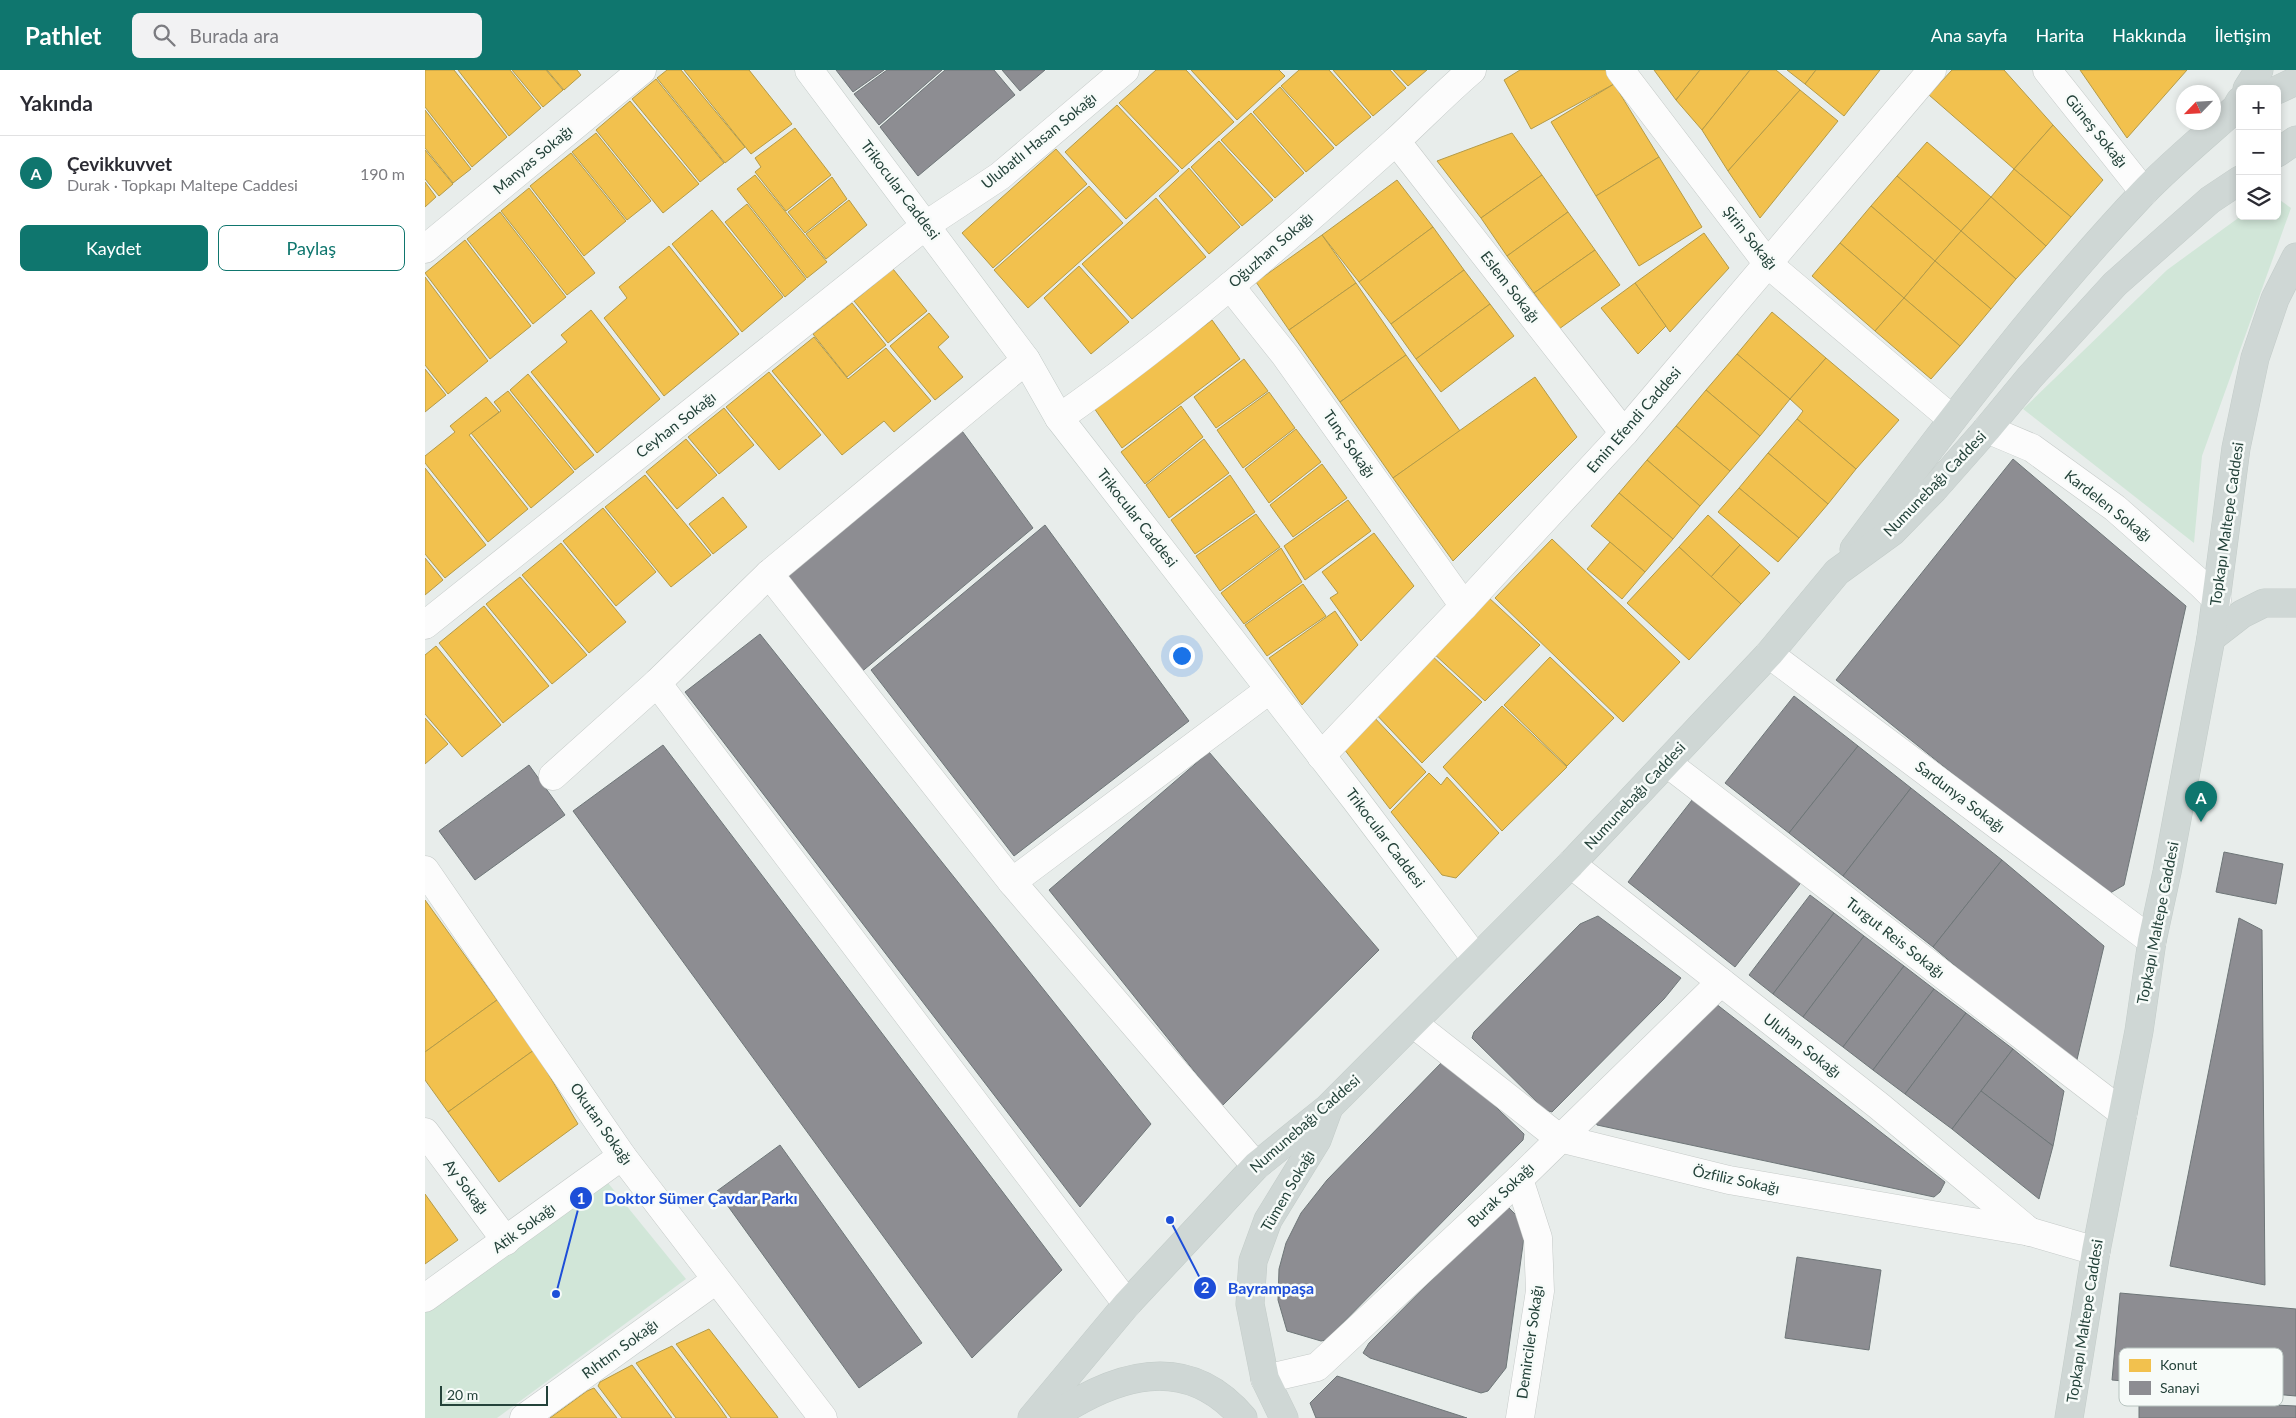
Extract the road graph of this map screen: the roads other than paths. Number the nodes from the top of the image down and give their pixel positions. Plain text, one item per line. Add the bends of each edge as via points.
1 (642, 70) edge
2 (809, 70) edge
3 (1125, 70) edge
4 (1472, 70) edge
5 (1621, 70) edge
6 (1932, 70) edge
7 (2047, 70) edge
8 (2259, 70) edge
9 (2296, 80) edge
10 (2250, 85) edge
11 (2281, 88) edge
12 (2236, 106) edge
13 (2296, 140) edge
14 (1396, 141) junction
15 (2281, 150) edge
16 (2236, 183) edge
17 (2145, 192) junction
18 (926, 225) junction
19 (425, 249) edge
20 (2296, 256) edge
21 (1768, 264) junction
22 (1231, 286) junction
23 (1027, 360) junction
24 (1059, 418) junction
25 (1952, 419) junction
26 (1987, 429) junction
27 (1624, 434) junction
28 (1837, 572) junction
29 (769, 574) junction
30 (2217, 600) junction
31 (2296, 604) edge
32 (1464, 606) junction
33 (425, 625) edge
34 (2211, 638) junction
35 (1769, 654) junction
36 (657, 683) junction
37 (1269, 690) junction
38 (1321, 756) junction
39 (1667, 763) junction
40 (553, 776) dead end
41 (1571, 864) junction
42 (425, 870) edge
43 (1012, 882) junction
44 (2152, 940) junction
45 (1476, 959) junction
46 (1721, 982) junction
47 (1414, 1024) junction
48 (1328, 1108) junction
49 (2123, 1113) junction
50 (425, 1132) edge
51 (1559, 1138) junction
52 (623, 1156) junction
53 (1256, 1166) junction
54 (1519, 1179) junction
55 (2031, 1232) junction
56 (507, 1241) junction
57 (2095, 1251) junction
58 (716, 1280) junction
59 (425, 1298) edge
60 (1127, 1304) junction
61 (1265, 1379) junction
62 (524, 1418) edge
63 (823, 1418) edge
64 (1032, 1418) edge
65 (1051, 1418) edge
66 (1243, 1418) edge
67 (1284, 1418) edge
68 (1520, 1418) edge
69 (2069, 1418) edge

1 - 19 street, Manyas Sokağı
2 - 18 street, Trikocular Caddesi
3 - 18 street, Ulubatlı Hasan Sokağı via 1000,176
4 - 14 street, Oğuzhan Sokağı
5 - 21 street, Şirin Sokağı
6 - 21 street, Emin Efendi Caddesi
7 - 17 street, Güneş Sokağı
8 - 10 main road
9 - 11 main road
12 - 17 main road
13 - 15 main road
14 - 22 street, Oğuzhan Sokağı
14 - 27 street, Eslem Sokağı
16 - 26 main road, Numunebağı Caddesi via 2210,200 2115,284
17 - 25 main road via 2062,283
18 - 23 street, Trikocular Caddesi
18 - 33 street, Ceyhan Sokağı
20 - 30 main road, Topkapı Maltepe Caddesi via 2275,298 2255,358 2235,448
21 - 25 street, Şirin Sokağı
21 - 27 street, Emin Efendi Caddesi
22 - 24 street, Oğuzhan Sokağı
22 - 32 street, Tunç Sokağı via 1285,355
23 - 24 street, Trikocular Caddesi
23 - 29 street
24 - 37 street, Trikocular Caddesi
25 - 28 main road
26 - 28 main road, Numunebağı Caddesi via 1892,532
26 - 30 street, Kardelen Sokağı via 2032,448 2115,508
27 - 32 street, Emin Efendi Caddesi
28 - 35 main road, Numunebağı Caddesi
29 - 36 street
29 - 43 street
30 - 34 main road, Topkapı Maltepe Caddesi
31 - 34 main road via 2265,603 2242,614
32 - 38 street, Emin Efendi Caddesi
34 - 44 main road, Topkapı Maltepe Caddesi
35 - 39 main road, Numunebağı Caddesi
35 - 44 street, Sardunya Sokağı
36 - 40 street
36 - 60 street
37 - 38 street, Trikocular Caddesi
37 - 43 street
38 - 45 street, Trikocular Caddesi
39 - 41 main road, Numunebağı Caddesi
39 - 49 street, Turgut Reis Sokağı
41 - 45 main road, Numunebağı Caddesi
41 - 46 street, Uluhan Sokağı
42 - 52 street, Okutan Sokağı
43 - 53 street
44 - 49 main road, Topkapı Maltepe Caddesi
45 - 47 main road, Numunebağı Caddesi
46 - 51 street, Burak Sokağı
46 - 55 street, Uluhan Sokağı via 1879,1106
47 - 48 main road, Numunebağı Caddesi
47 - 51 street, Özfiliz Sokağı
48 - 53 main road, Numunebağı Caddesi
48 - 61 main road, Tümen Sokağı via 1317,1140 1268,1220 1253,1261 1250,1304
49 - 57 main road, Topkapı Maltepe Caddesi
50 - 56 street, Ay Sokağı
51 - 54 street, Burak Sokağı
51 - 55 street, Özfiliz Sokağı via 1729,1180
52 - 56 street, Atik Sokağı
52 - 58 street, Okutan Sokağı
53 - 60 main road, Numunebağı Caddesi
54 - 61 street, Burak Sokağı via 1317,1368
54 - 68 street, Demirciler Sokağı via 1538,1238 1540,1291
55 - 57 street, Özfiliz Sokağı
56 - 59 street, Atik Sokağı
57 - 69 main road, Topkapı Maltepe Caddesi
58 - 62 street, Rıhtım Sokağı
58 - 63 street, Okutan Sokağı
60 - 64 main road, Numunebağı Caddesi
61 - 67 main road, Tümen Sokağı
65 - 66 main road via 1076,1401 1116,1383 1148,1376 1176,1377 1218,1392

